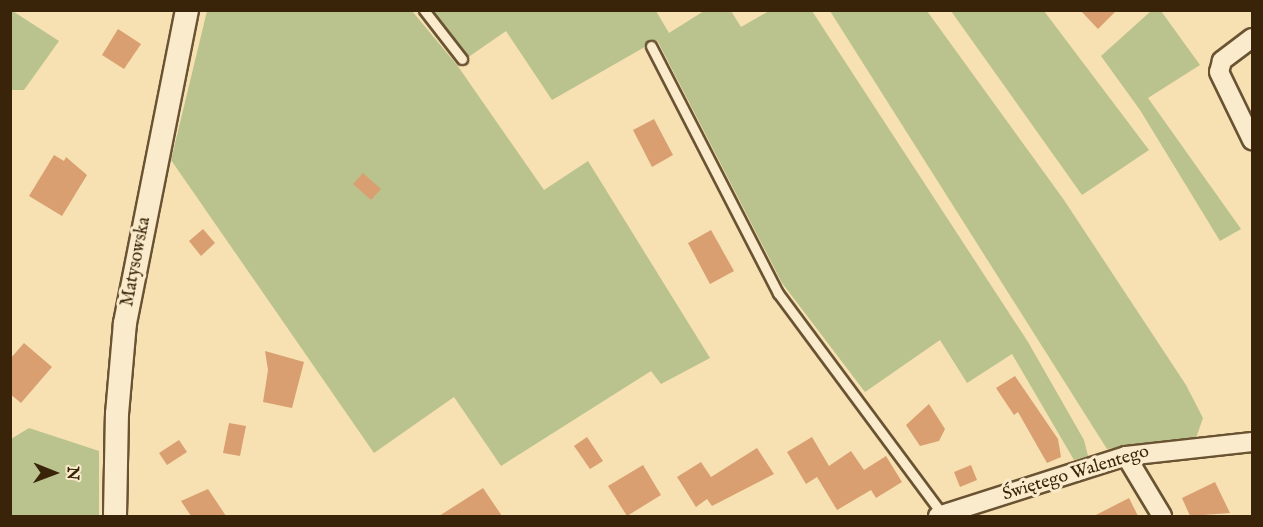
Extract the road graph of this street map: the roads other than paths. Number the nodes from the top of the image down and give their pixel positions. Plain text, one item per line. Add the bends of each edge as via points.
1 (187, 10) edge
2 (424, 10) edge
3 (1252, 38) edge
4 (651, 46) dead end
5 (462, 58) dead end
6 (1252, 140) edge
7 (1252, 442) edge
8 (1126, 456) junction
9 (115, 516) edge
10 (941, 516) edge
11 (1161, 516) edge

1 - 9 street, Matysowska via 125,323 117,414
2 - 5 lane
3 - 6 street via 1222,61 1219,72
4 - 10 lane via 778,292
7 - 8 street, Świętego Walentego
8 - 10 street, Świętego Walentego
8 - 11 street

